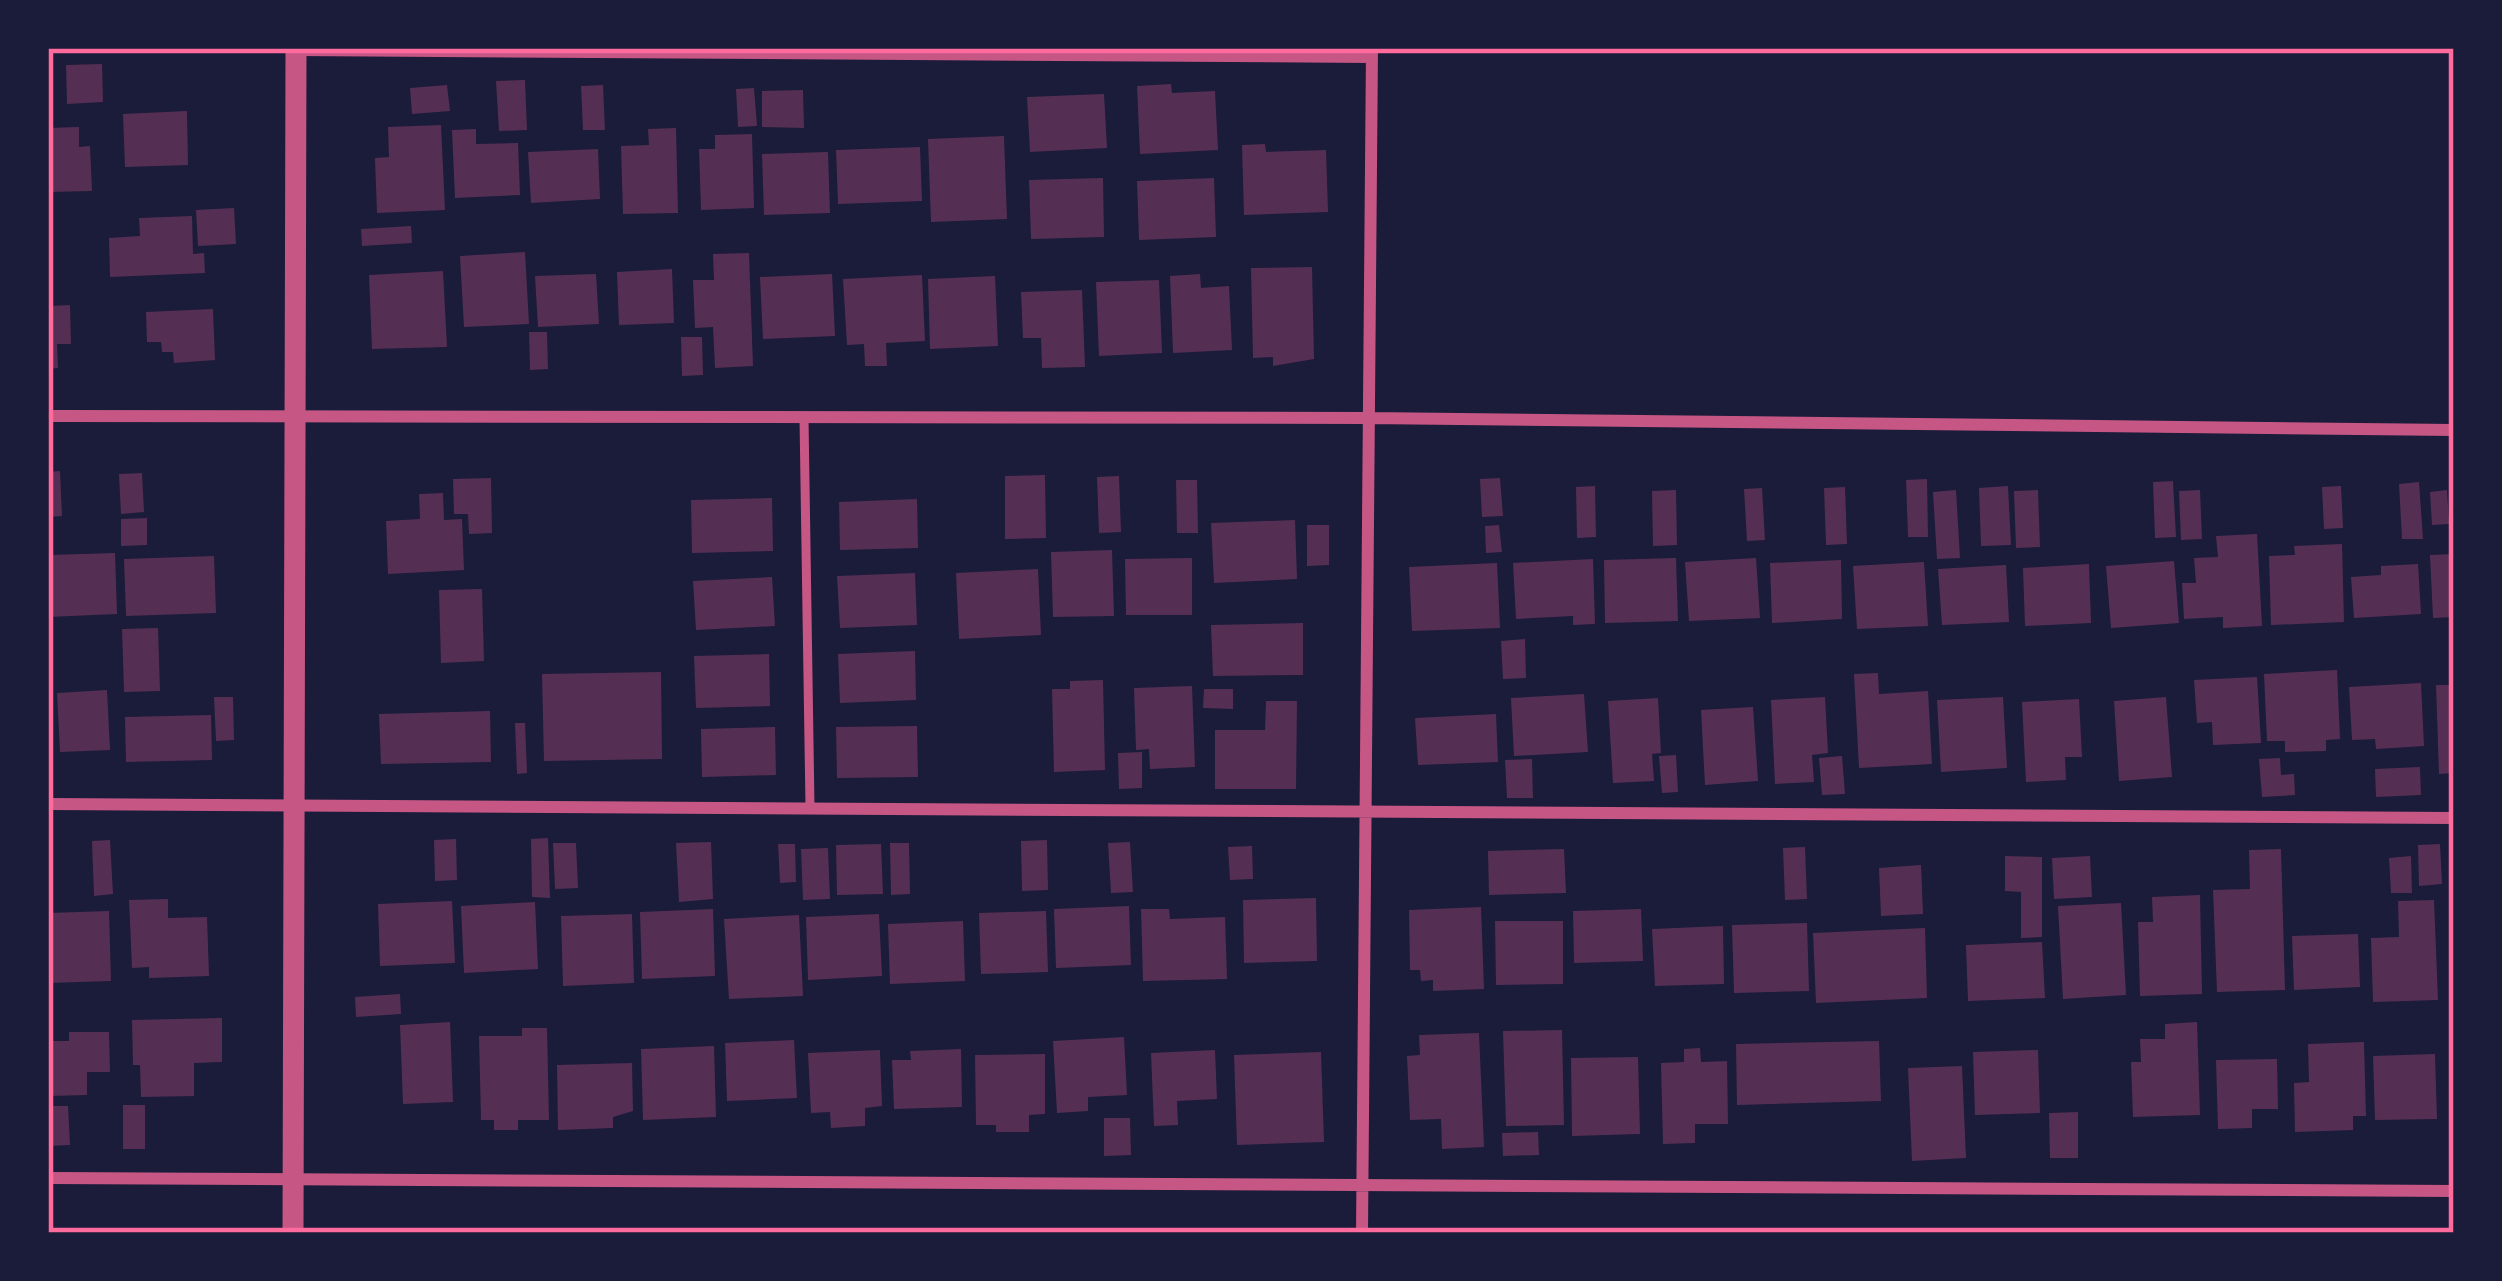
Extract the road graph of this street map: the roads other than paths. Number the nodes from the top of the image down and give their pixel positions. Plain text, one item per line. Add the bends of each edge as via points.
1 (296, 49) edge
2 (876, 51) edge
3 (1372, 53) edge
4 (48, 416) edge
5 (296, 418) junction
6 (803, 418) junction
7 (1369, 418) junction
8 (2454, 430) edge
9 (293, 802) junction
10 (48, 804) edge
11 (810, 807) junction
12 (1363, 812) junction
13 (2454, 818) edge
14 (48, 1178) edge
15 (293, 1179) junction
16 (1361, 1184) junction
17 (2454, 1191) edge
18 (293, 1233) edge
19 (1362, 1233) edge

1 - 2 street
1 - 5 street
2 - 3 street
3 - 7 street
4 - 5 street
5 - 6 street
5 - 9 street
6 - 7 street
6 - 11 lane
7 - 8 street
7 - 12 street
9 - 10 street
9 - 11 street
9 - 15 street
11 - 12 street
12 - 13 street
12 - 16 street
14 - 15 street
15 - 16 street
15 - 18 street
16 - 17 street
16 - 19 street

